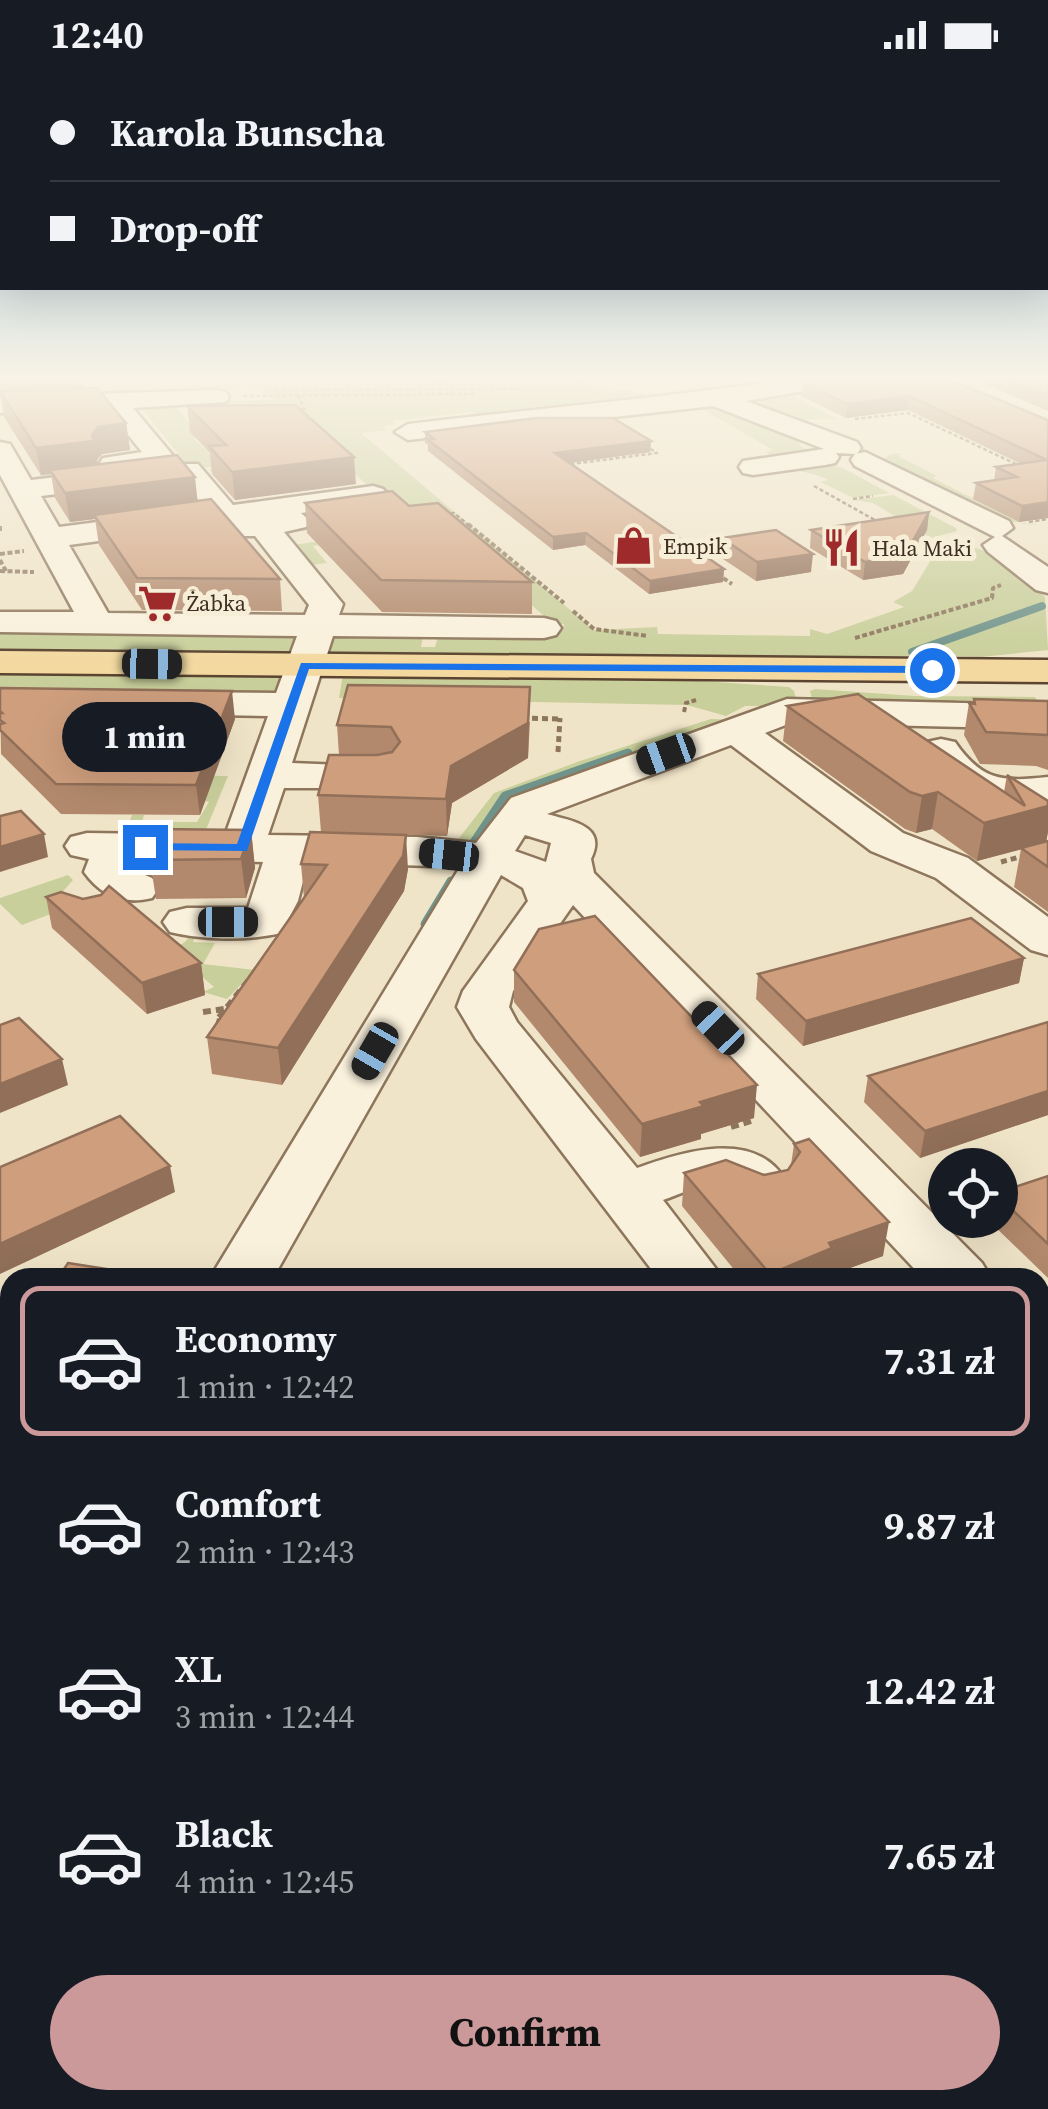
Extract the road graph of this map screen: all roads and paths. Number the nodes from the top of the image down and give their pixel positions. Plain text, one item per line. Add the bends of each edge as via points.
1 (10, 473) edge
2 (191, 473) edge
3 (572, 473) edge
4 (902, 473) edge
5 (576, 476) edge
6 (800, 478) dead end
7 (868, 497) dead end
8 (853, 499) dead end
9 (435, 513) edge
10 (226, 514) junction
11 (0, 524) edge
12 (0, 531) edge
13 (875, 532) edge
14 (1028, 532) edge
15 (270, 534) junction
16 (317, 537) edge
17 (50, 538) junction
18 (20, 551) dead end
19 (0, 557) edge
20 (708, 568) edge
21 (342, 570) edge
22 (3, 571) edge
23 (31, 572) dead end
24 (304, 576) junction
25 (1010, 583) dead end
26 (732, 584) dead end
27 (1048, 584) edge
28 (6, 618) edge
29 (97, 623) junction
30 (320, 625) junction
31 (544, 628) dead end
32 (656, 638) dead end
33 (845, 640) dead end
34 (0, 662) edge
35 (305, 666) junction
36 (1048, 671) edge
37 (717, 684) junction
38 (1048, 685) edge
39 (118, 702) edge
40 (292, 704) junction
41 (684, 712) dead end
42 (926, 712) junction
43 (1048, 716) edge
44 (521, 718) edge
45 (737, 731) junction
46 (558, 752) dead end
47 (268, 775) junction
48 (378, 776) edge
49 (1048, 790) edge
50 (514, 818) junction
51 (242, 848) junction
52 (289, 850) junction
53 (1029, 865) edge
54 (479, 874) junction
55 (968, 881) junction
56 (88, 912) edge
57 (187, 922) dead end
58 (264, 922) junction
59 (1048, 940) edge
60 (234, 988) joint
61 (203, 1012) dead end
62 (762, 1186) edge
63 (625, 1192) junction
64 (247, 1268) edge
65 (684, 1268) edge
66 (950, 1268) edge

1 - 17 street
2 - 10 street
3 - 5 path
4 - 14 street
6 - 13 path via 893,530
7 - 8 path
9 - 32 path via 454,513 594,630
10 - 15 street via 238,529
10 - 15 street via 373,495 388,509
10 - 17 street
11 - 12 path
14 - 27 street
15 - 16 street
15 - 24 street
17 - 29 street via 87,577
18 - 19 path
19 - 22 path
20 - 26 path
21 - 24 street
22 - 23 path
24 - 30 street via 325,602
25 - 33 path via 994,587 985,603
28 - 29 street
29 - 30 street via 237,618
30 - 31 street via 483,622
30 - 35 street
34 - 35 main road
35 - 37 main road
35 - 40 street
36 - 37 main road
37 - 38 main road
37 - 41 path via 686,703
39 - 40 street
40 - 47 street
42 - 43 street
42 - 45 street via 793,710
42 - 49 street via 944,763 957,775 1007,791
44 - 46 path via 561,718
45 - 50 street via 541,799
45 - 55 street via 888,842
47 - 48 street
47 - 51 street
50 - 54 street
50 - 66 street via 573,836 572,877
51 - 52 street
51 - 56 street via 111,851 80,900
52 - 54 street via 361,836
52 - 58 street
53 - 55 street
54 - 63 street via 549,891 552,901 483,1007
54 - 64 street
55 - 59 street
57 - 58 street
58 - 60 street
60 - 61 path
62 - 63 street via 708,1149
63 - 65 street

